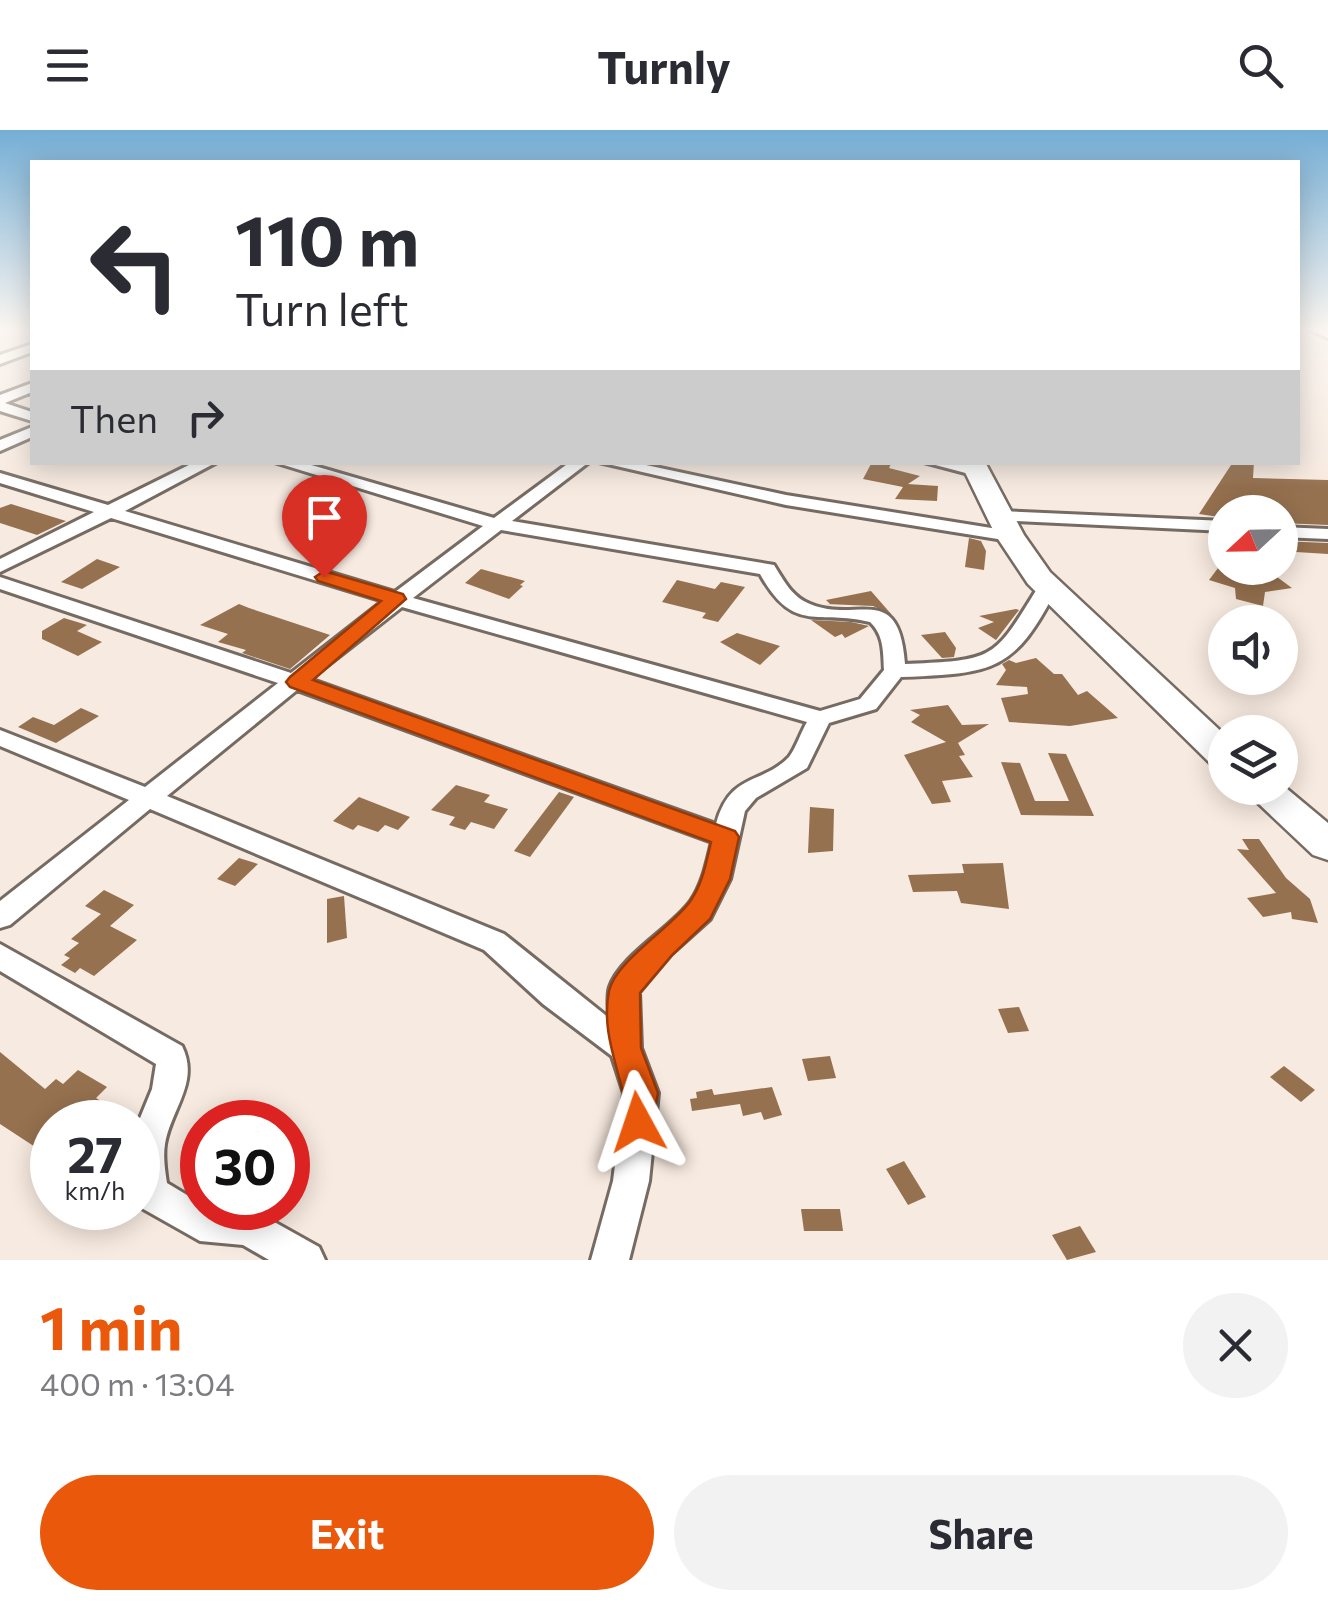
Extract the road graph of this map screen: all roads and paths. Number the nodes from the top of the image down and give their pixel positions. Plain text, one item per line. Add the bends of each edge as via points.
1 (30, 389) edge
2 (0, 403) edge
3 (30, 415) edge
4 (30, 433) edge
5 (0, 446) edge
6 (202, 465) edge
7 (292, 465) edge
8 (577, 465) edge
9 (621, 465) edge
10 (975, 467) edge
11 (0, 478) edge
12 (110, 510) junction
13 (496, 524) junction
14 (1004, 526) junction
15 (1208, 526) edge
16 (1298, 533) edge
17 (1328, 534) edge
18 (0, 566) edge
19 (0, 583) edge
20 (1047, 588) junction
21 (396, 599) junction
22 (895, 671) junction
23 (298, 682) junction
24 (820, 718) junction
25 (0, 737) edge
26 (1208, 740) edge
27 (150, 796) junction
28 (1281, 805) edge
29 (726, 837) junction
30 (1328, 846) edge
31 (0, 917) edge
32 (0, 956) edge
33 (625, 1048) junction
34 (306, 1260) edge
35 (610, 1260) edge

1 - 2 street
2 - 3 street
4 - 5 street
6 - 12 street
7 - 13 street
8 - 13 street
9 - 14 street via 786,500
10 - 14 main road
11 - 12 street
12 - 18 street
12 - 21 street
13 - 21 street
13 - 22 street via 767,569 780,594 807,611 864,611 884,625 896,644
14 - 15 street
14 - 20 main road
16 - 17 street
19 - 23 street
20 - 22 street via 1027,630 1002,656 978,668
20 - 26 main road
21 - 23 street
21 - 24 street
22 - 24 street via 868,704
23 - 27 street
23 - 29 street
24 - 29 street via 798,762 747,792 733,809
25 - 27 street
27 - 31 street
27 - 33 street via 494,942
28 - 30 main road
29 - 33 street via 700,911 624,989
32 - 34 street via 171,1056 167,1093 148,1143 150,1193 200,1223 248,1227
33 - 35 street via 641,1093 631,1181

